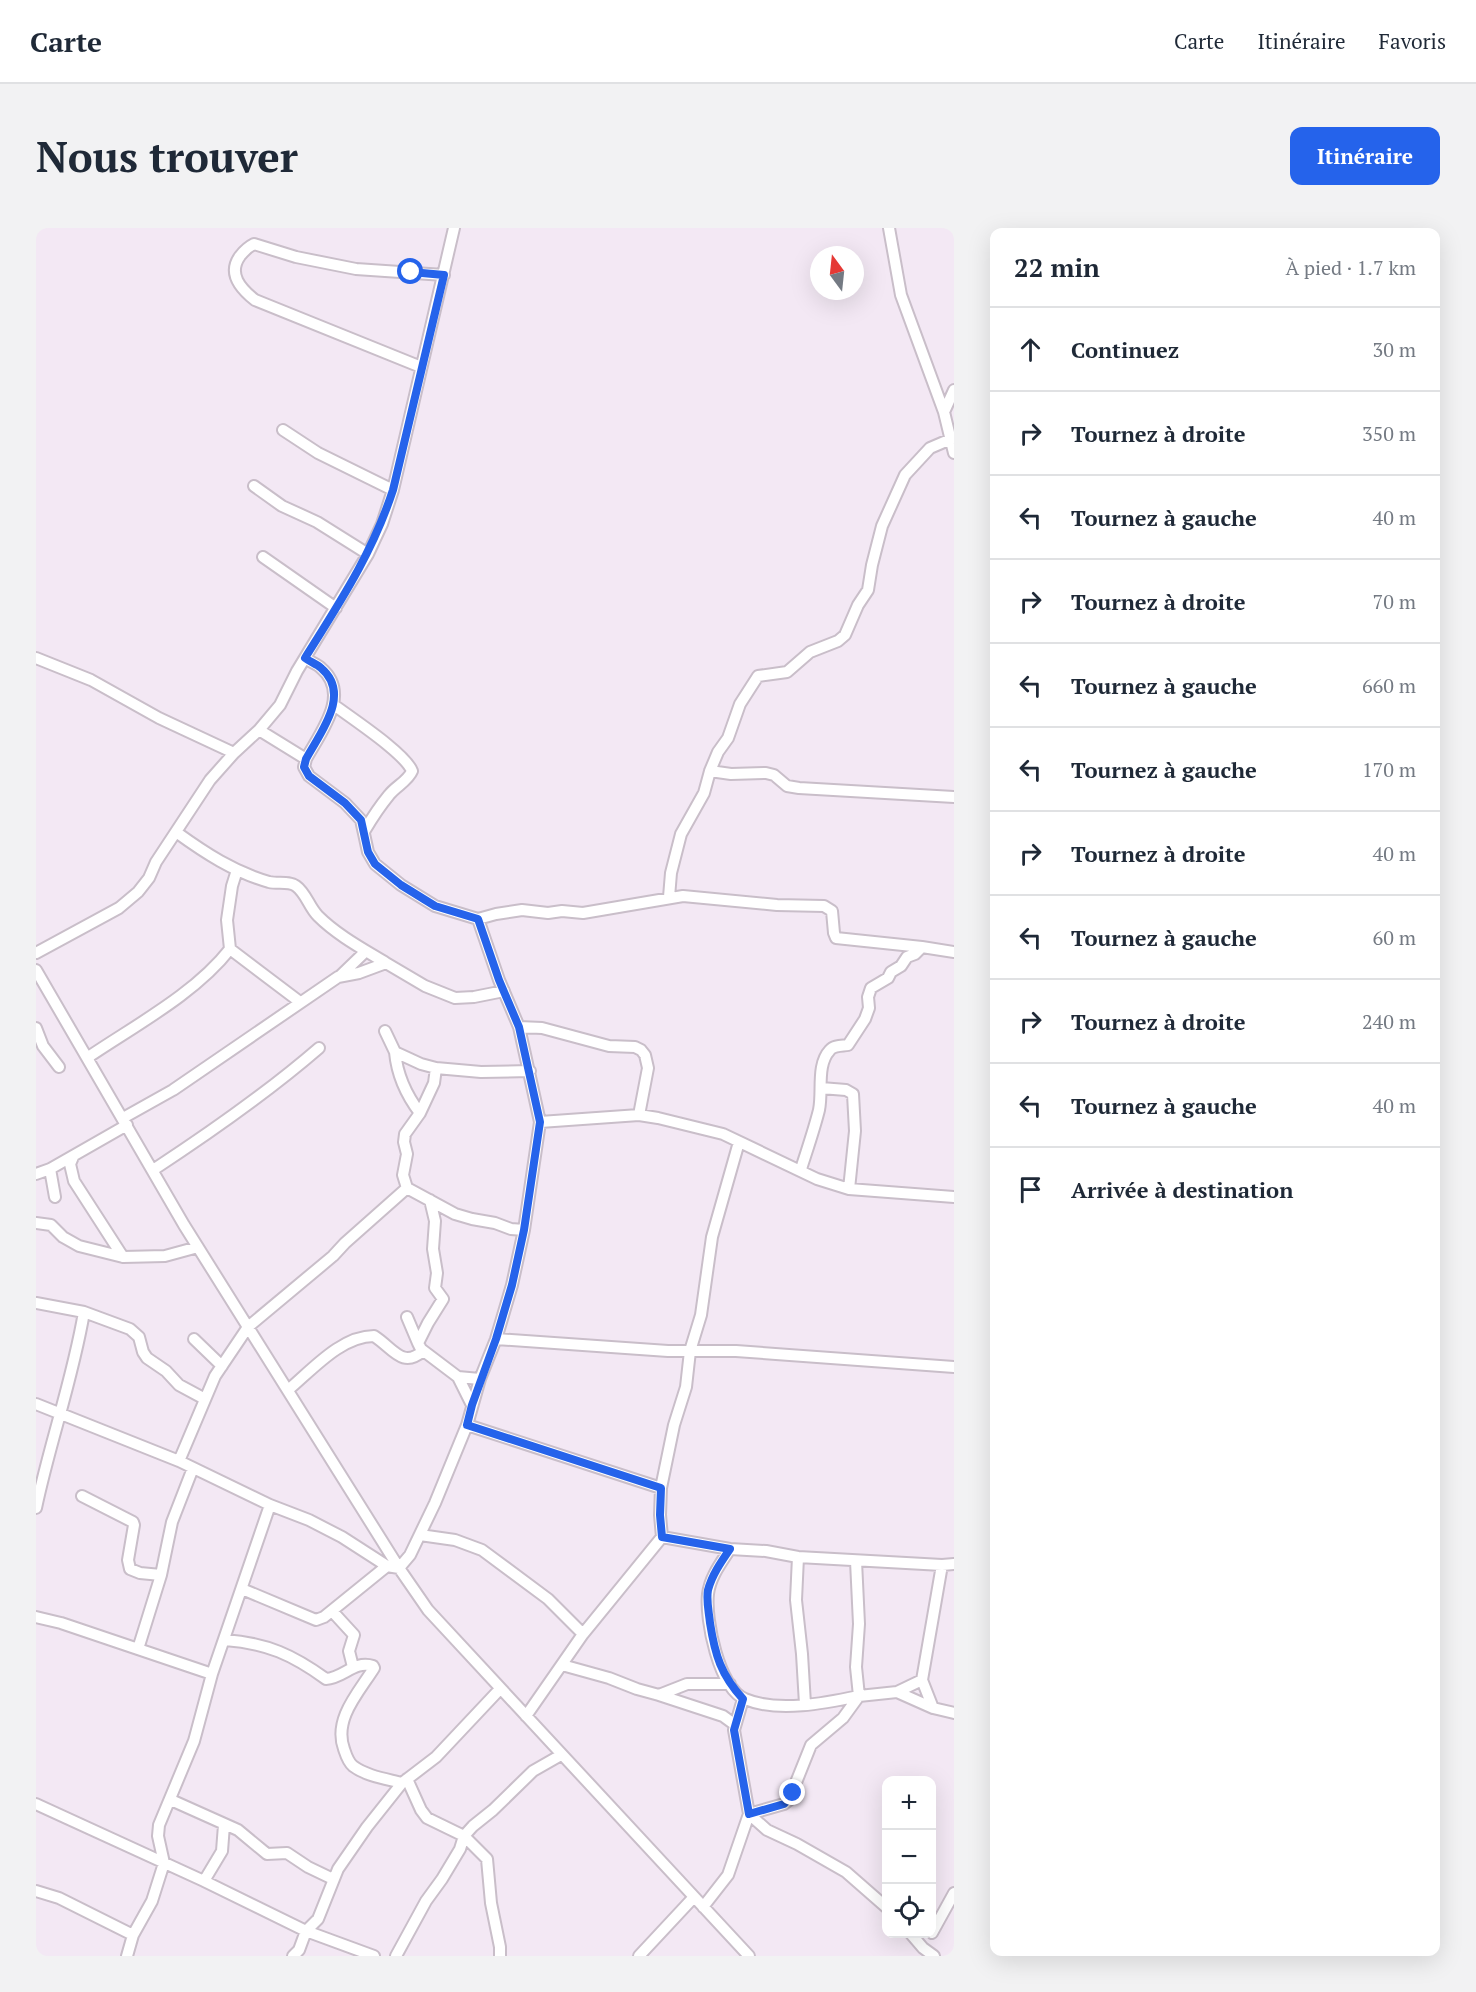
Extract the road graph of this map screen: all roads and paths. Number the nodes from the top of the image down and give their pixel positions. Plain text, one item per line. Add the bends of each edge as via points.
1 (453, 228) edge
2 (889, 228) edge
3 (444, 275) junction
4 (421, 367) junction
5 (954, 390) edge
6 (944, 411) junction
7 (283, 430) dead end
8 (951, 439) junction
9 (954, 453) edge
10 (254, 486) dead end
11 (393, 490) junction
12 (368, 554) junction
13 (263, 557) dead end
14 (336, 608) junction
15 (36, 658) edge
16 (305, 658) junction
17 (334, 705) junction
18 (259, 730) junction
19 (234, 753) junction
20 (306, 759) junction
21 (710, 771) junction
22 (954, 797) edge
23 (364, 830) junction
24 (176, 832) junction
25 (237, 870) junction
26 (669, 897) junction
27 (478, 919) junction
28 (922, 947) junction
29 (230, 950) junction
30 (366, 951) junction
31 (954, 952) edge
32 (36, 953) edge
33 (386, 963) junction
34 (36, 970) edge
35 (338, 977) junction
36 (504, 991) junction
37 (300, 1002) junction
38 (519, 1027) junction
39 (36, 1028) edge
40 (386, 1030) dead end
41 (319, 1048) dead end
42 (395, 1052) junction
43 (87, 1058) junction
44 (59, 1067) dead end
45 (436, 1068) junction
46 (530, 1071) junction
47 (821, 1088) junction
48 (420, 1113) junction
49 (639, 1115) junction
50 (125, 1121) junction
51 (540, 1122) junction
52 (739, 1142) junction
53 (73, 1157) junction
54 (50, 1169) junction
55 (801, 1169) junction
56 (153, 1170) junction
57 (36, 1174) edge
58 (407, 1188) junction
59 (849, 1189) junction
60 (55, 1197) dead end
61 (954, 1197) edge
62 (430, 1200) junction
63 (36, 1223) edge
64 (524, 1230) junction
65 (198, 1247) junction
66 (123, 1257) junction
67 (36, 1302) edge
68 (84, 1312) junction
69 (407, 1317) dead end
70 (248, 1327) junction
71 (194, 1339) dead end
72 (496, 1339) junction
73 (421, 1347) junction
74 (690, 1351) junction
75 (222, 1366) junction
76 (954, 1367) edge
77 (458, 1377) junction
78 (480, 1379) junction
79 (288, 1390) junction
80 (205, 1400) junction
81 (36, 1404) edge
82 (472, 1405) junction
83 (59, 1414) junction
84 (467, 1425) junction
85 (179, 1461) junction
86 (193, 1468) junction
87 (661, 1488) junction
88 (82, 1496) dead end
89 (270, 1505) junction
90 (36, 1508) edge
91 (420, 1534) junction
92 (662, 1537) junction
93 (730, 1549) junction
94 (798, 1557) junction
95 (856, 1562) junction
96 (954, 1564) edge
97 (942, 1565) junction
98 (387, 1566) junction
99 (399, 1568) junction
100 (162, 1575) junction
101 (242, 1589) junction
102 (332, 1611) junction
103 (36, 1617) edge
104 (583, 1634) junction
105 (225, 1640) junction
106 (138, 1649) junction
107 (562, 1665) junction
108 (353, 1667) junction
109 (212, 1674) junction
110 (922, 1680) junction
111 (730, 1684) junction
112 (500, 1689) junction
113 (897, 1692) junction
114 (659, 1695) junction
115 (859, 1696) junction
116 (743, 1699) junction
117 (804, 1704) junction
118 (933, 1708) junction
119 (954, 1713) edge
120 (526, 1716) junction
121 (734, 1724) junction
122 (561, 1755) junction
123 (405, 1781) junction
124 (171, 1800) junction
125 (36, 1804) edge
126 (749, 1814) junction
127 (224, 1825) junction
128 (464, 1836) junction
129 (164, 1863) junction
130 (333, 1879) junction
131 (204, 1881) junction
132 (36, 1891) edge
133 (954, 1893) edge
134 (694, 1897) junction
135 (882, 1904) edge
136 (704, 1907) junction
137 (936, 1924) edge
138 (306, 1931) junction
139 (133, 1935) junction
140 (913, 1938) edge
141 (928, 1938) edge
142 (920, 1952) edge
143 (127, 1956) edge
144 (293, 1956) edge
145 (374, 1956) edge
146 (396, 1956) edge
147 (500, 1956) edge
148 (639, 1956) edge
149 (749, 1956) edge
150 (934, 1956) edge

1 - 3 street
2 - 6 street via 901,295
3 - 4 street
3 - 4 street via 356,269 254,244 235,263 234,276 255,300
4 - 11 street
5 - 6 street
6 - 8 street
7 - 11 street via 318,453
8 - 9 street
8 - 21 street via 930,448 905,475 882,526 868,590 845,635 810,652 787,672 758,676 740,704
10 - 12 street
11 - 12 street
12 - 14 street
13 - 14 street
14 - 16 street
15 - 19 street via 91,680
16 - 17 street via 329,677 335,689
16 - 18 street via 280,705
17 - 20 street
17 - 23 street via 392,749 412,771
18 - 19 street
18 - 20 street
19 - 24 street via 210,780
20 - 23 street via 304,767 309,776 345,803 361,820
21 - 22 street via 766,773 787,786 799,788
21 - 26 street via 704,793 681,834
23 - 27 street via 375,864 401,885 435,906
24 - 25 street
24 - 32 street via 138,892 119,908
25 - 29 street via 227,920
25 - 30 street via 271,883 294,884 322,919
26 - 27 street via 583,913 522,910
26 - 28 street via 824,906 832,911 836,938
27 - 36 street
28 - 31 street
28 - 47 street via 871,988 865,1019 851,1041 830,1050 821,1074
29 - 37 street
29 - 43 street via 194,985
30 - 33 street
30 - 35 street
33 - 35 street
33 - 36 street via 455,998
34 - 43 street
35 - 37 street
36 - 38 street
37 - 50 street
38 - 46 street
38 - 49 street via 542,1028 609,1046 641,1050 648,1068
39 - 44 street via 43,1046
40 - 42 street
41 - 56 street via 238,1113
42 - 45 street
42 - 48 street via 407,1093
43 - 50 street
45 - 46 street
45 - 48 street via 434,1083
46 - 51 street
47 - 55 street
47 - 59 street via 854,1094
48 - 58 street via 405,1134 403,1176
49 - 51 street
49 - 52 street via 723,1134
50 - 53 street
50 - 56 street
51 - 64 street
52 - 55 street
52 - 74 street via 712,1237 701,1315
53 - 54 street
53 - 66 street via 70,1164 74,1181
54 - 57 street
54 - 60 street
55 - 59 street via 817,1179
56 - 65 street
58 - 62 street
58 - 70 street
59 - 61 street
62 - 64 street via 455,1214
62 - 73 street via 435,1221 435,1288 443,1299 428,1323
63 - 66 street via 51,1225 79,1246
64 - 72 street
65 - 66 street via 165,1256
65 - 70 street
67 - 68 street
68 - 80 street via 130,1329 142,1341 147,1358 179,1385
68 - 83 street
69 - 73 street
70 - 75 street
70 - 79 street
71 - 75 street
72 - 74 street
72 - 78 street
73 - 77 street
73 - 79 street via 414,1359 405,1359 374,1336 360,1338 327,1355
74 - 76 street
74 - 87 street via 686,1387
75 - 80 street
77 - 78 street
77 - 82 street
78 - 82 street
79 - 99 street
80 - 85 street
81 - 83 street
82 - 84 street
83 - 85 street
83 - 90 street
84 - 87 street
84 - 91 street
85 - 86 street
86 - 89 street
86 - 100 street via 172,1522
87 - 92 street
88 - 100 street via 133,1522 130,1569
89 - 98 street via 342,1537
89 - 101 street
91 - 99 street
91 - 104 street via 456,1540 482,1550 548,1599
92 - 93 street
92 - 104 street
93 - 94 street
93 - 111 street via 712,1580 708,1600 715,1652
94 - 95 street
94 - 117 street via 796,1600
95 - 97 street
95 - 115 street
96 - 97 street
97 - 110 street
98 - 99 street
98 - 102 street
99 - 112 street via 428,1610
100 - 106 street
101 - 102 street via 316,1620
101 - 105 street
102 - 108 street via 354,1635 349,1651
103 - 106 street
104 - 107 street
105 - 108 street via 249,1641 283,1652 326,1679
105 - 109 street
106 - 109 street
107 - 114 street
107 - 120 street
108 - 123 street via 365,1664 374,1668 343,1718 343,1745 348,1758 366,1773
109 - 124 street via 194,1741
110 - 113 street
110 - 118 street
111 - 114 street via 687,1684
111 - 116 street
112 - 120 street
112 - 123 street via 436,1757
113 - 115 street
113 - 118 street
114 - 121 street via 723,1716
115 - 117 street
115 - 126 street via 843,1719 811,1744 789,1800
116 - 117 street via 786,1707
116 - 121 street
118 - 119 street
120 - 122 street
121 - 126 street
122 - 128 street via 533,1771
122 - 134 street
123 - 128 street via 427,1818
123 - 130 street via 367,1827
124 - 127 street
124 - 129 street via 159,1825
125 - 129 street
126 - 135 street via 767,1830 846,1872
126 - 136 street via 728,1875
127 - 130 street via 238,1830 267,1854 286,1853
127 - 131 street via 222,1851
128 - 146 street
128 - 147 street via 487,1859
129 - 131 street
129 - 139 street via 152,1901
130 - 138 street via 318,1919
131 - 138 street
132 - 139 street via 59,1898
133 - 137 street
134 - 136 street
134 - 148 street
136 - 149 street
138 - 144 street
138 - 145 street
139 - 143 street
140 - 142 street
141 - 142 street
142 - 150 street

